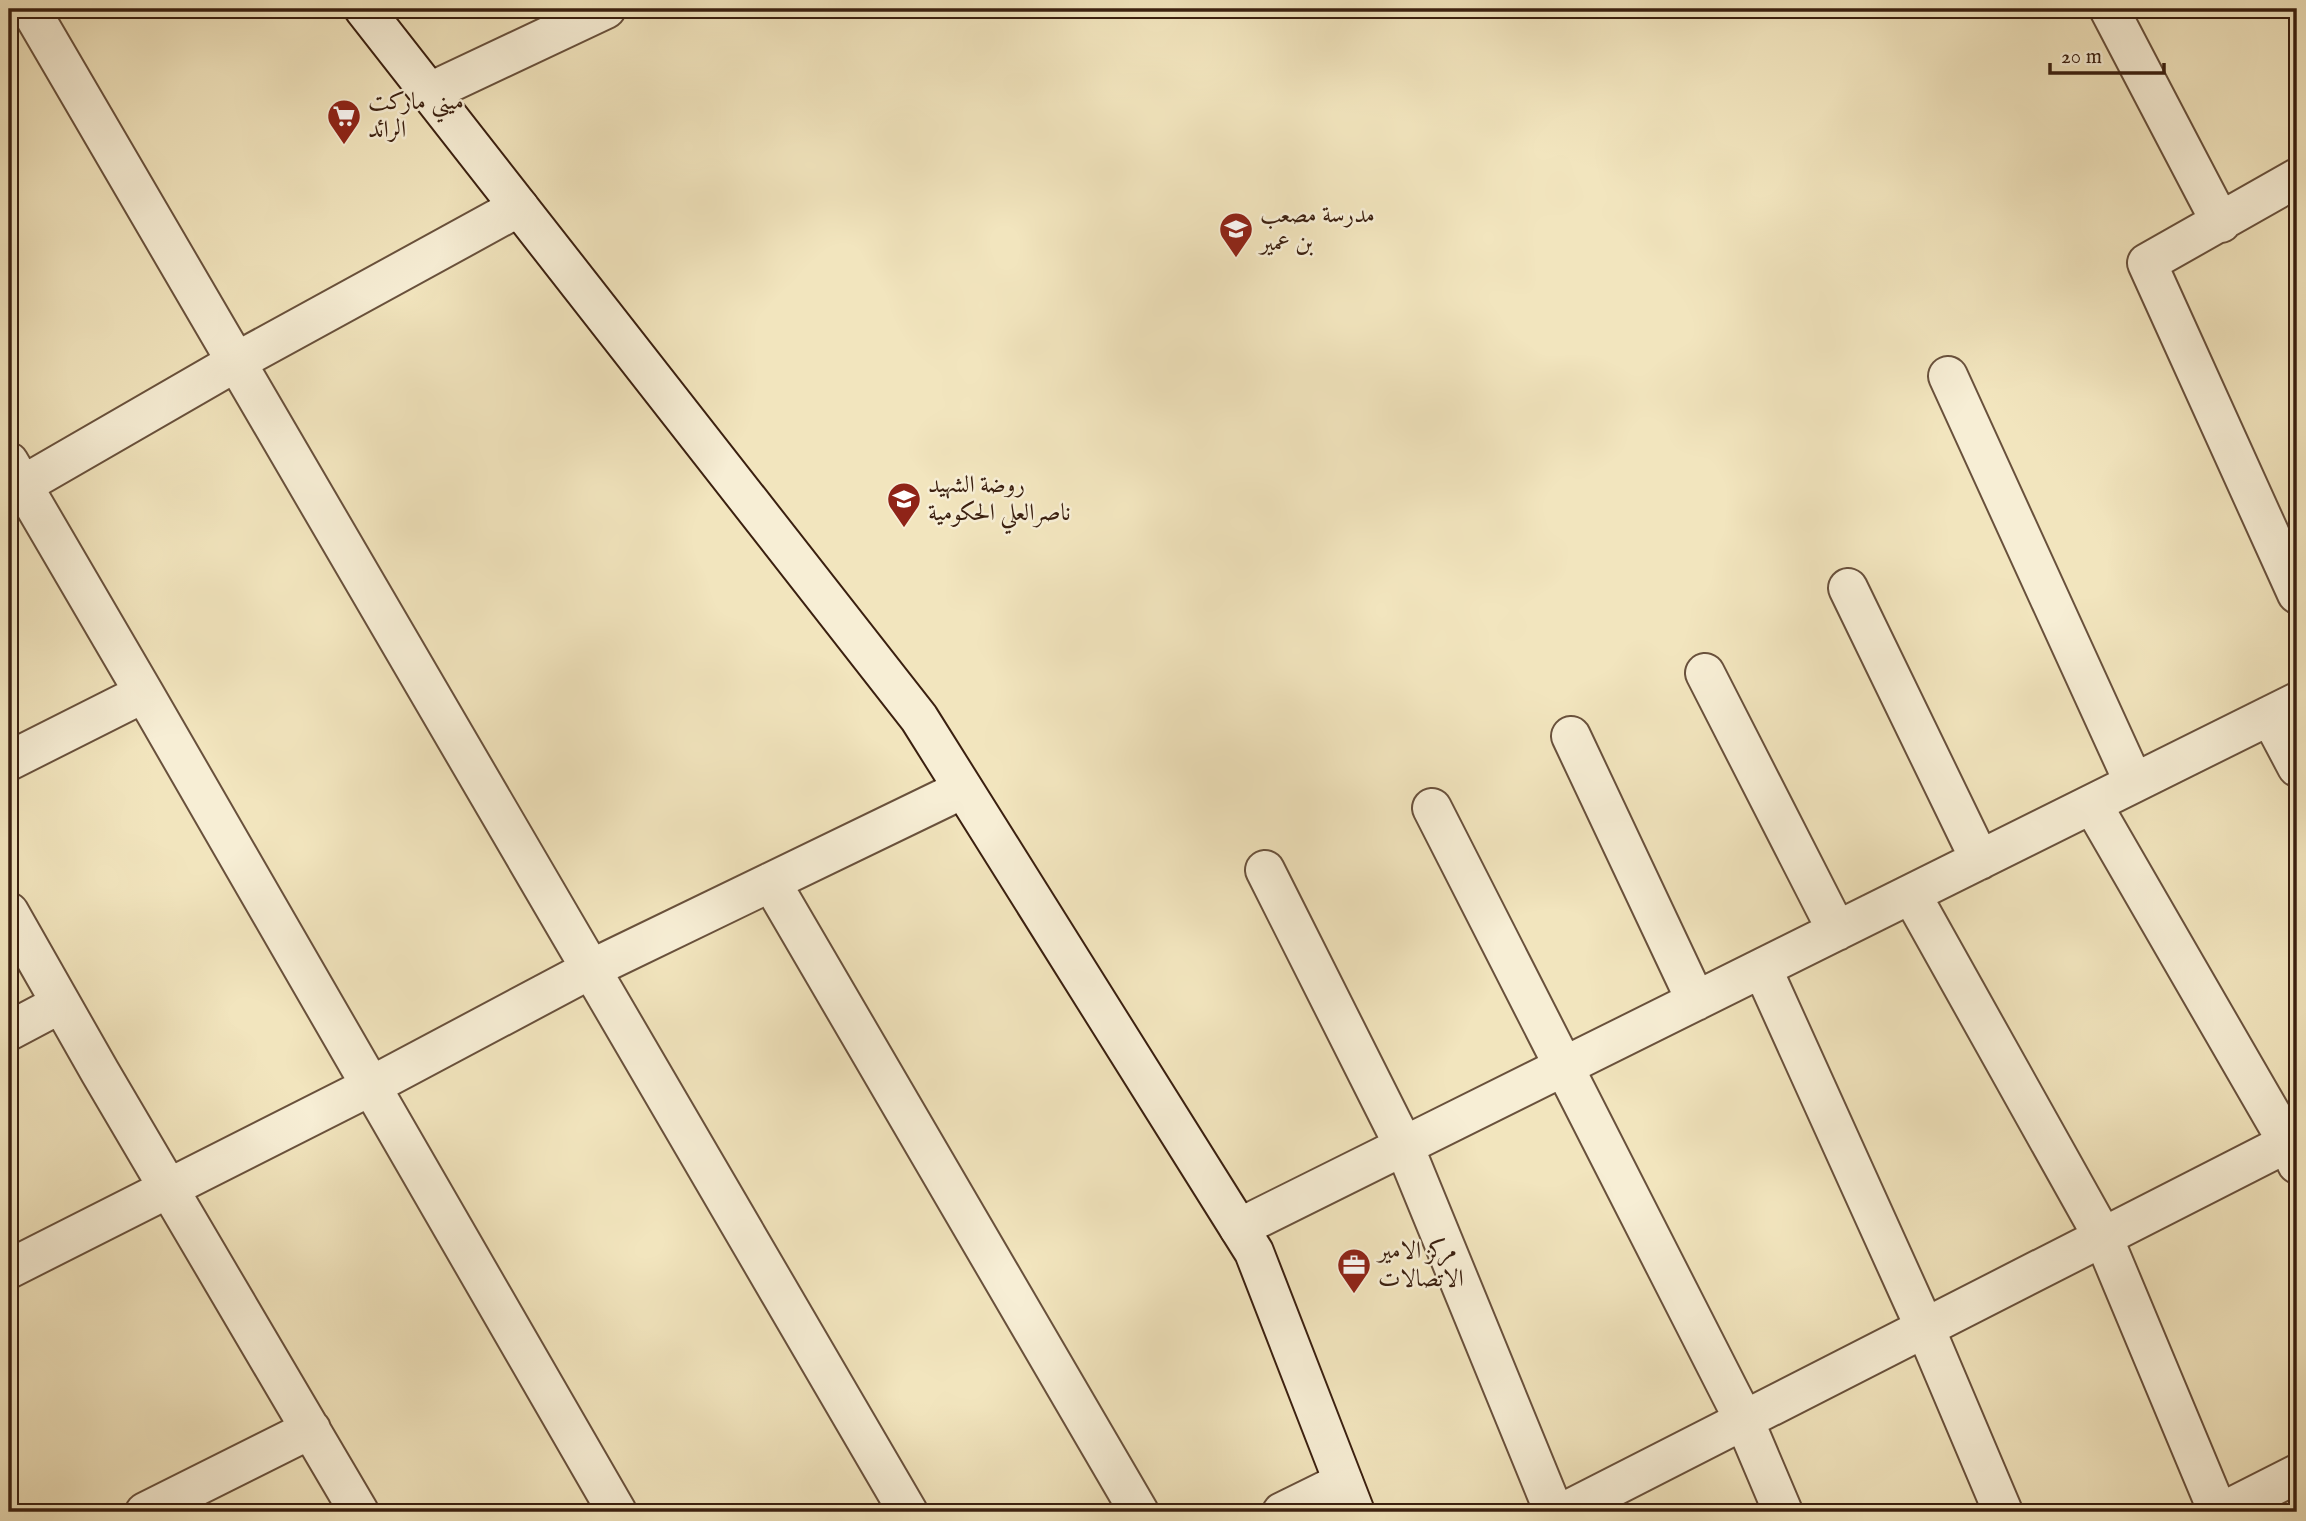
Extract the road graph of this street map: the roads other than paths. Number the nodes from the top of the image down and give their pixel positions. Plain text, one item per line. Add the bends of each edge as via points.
1 (30, 9) edge
2 (364, 9) edge
3 (606, 9) edge
4 (2109, 9) edge
5 (429, 92) junction
6 (2297, 178) edge
7 (519, 207) junction
8 (2221, 223) junction
9 (236, 362) junction
10 (1948, 376) dead end
11 (13, 480) edge
12 (1848, 588) dead end
13 (2297, 594) edge
14 (1704, 673) dead end
15 (144, 693) junction
16 (2283, 709) edge
17 (1571, 736) dead end
18 (9, 761) edge
19 (2297, 767) edge
20 (2134, 783) junction
21 (964, 789) junction
22 (2092, 804) junction
23 (1432, 808) dead end
24 (1980, 860) junction
25 (1265, 870) dead end
26 (771, 882) junction
27 (1911, 894) junction
28 (9, 912) edge
29 (1837, 931) junction
30 (1762, 968) junction
31 (591, 969) junction
32 (1696, 1001) junction
33 (60, 1004) junction
34 (9, 1031) edge
35 (1563, 1067) junction
36 (371, 1086) junction
37 (1404, 1146) junction
38 (2294, 1148) edge
39 (168, 1188) junction
40 (1239, 1228) junction
41 (2103, 1237) junction
42 (9, 1269) edge
43 (1926, 1328) junction
44 (1744, 1420) junction
45 (311, 1429) junction
46 (2297, 1474) edge
47 (1349, 1497) edge
48 (145, 1512) edge
49 (359, 1512) edge
50 (617, 1512) edge
51 (908, 1512) edge
52 (1139, 1512) edge
53 (1282, 1512) edge
54 (1554, 1512) edge
55 (1564, 1512) edge
56 (1783, 1512) edge
57 (2003, 1512) edge
58 (2220, 1512) edge

1 - 9 street
2 - 5 street
3 - 5 street
4 - 8 street
5 - 7 street
6 - 8 street
7 - 9 street
7 - 21 street via 919,718
8 - 13 street via 2147,263
9 - 11 street
9 - 31 street
10 - 20 street
11 - 15 street
12 - 24 street
14 - 29 street
15 - 18 street
15 - 36 street
16 - 19 street
16 - 20 street
17 - 32 street
20 - 22 street
21 - 26 street
21 - 40 street
22 - 24 street
22 - 38 street
23 - 35 street
24 - 27 street
25 - 37 street
26 - 31 street
26 - 52 street
27 - 29 street
27 - 41 street
28 - 33 street
29 - 30 street
30 - 32 street
30 - 43 street
31 - 36 street
31 - 51 street
32 - 35 street
33 - 34 street
33 - 39 street
35 - 37 street
35 - 44 street
36 - 39 street
36 - 50 street
37 - 40 street
37 - 54 street
38 - 41 street
39 - 42 street
39 - 45 street
40 - 47 street via 1254,1252
41 - 43 street
41 - 58 street
43 - 44 street
43 - 57 street
44 - 55 street
44 - 56 street
45 - 48 street
45 - 49 street
46 - 58 street
47 - 53 street

